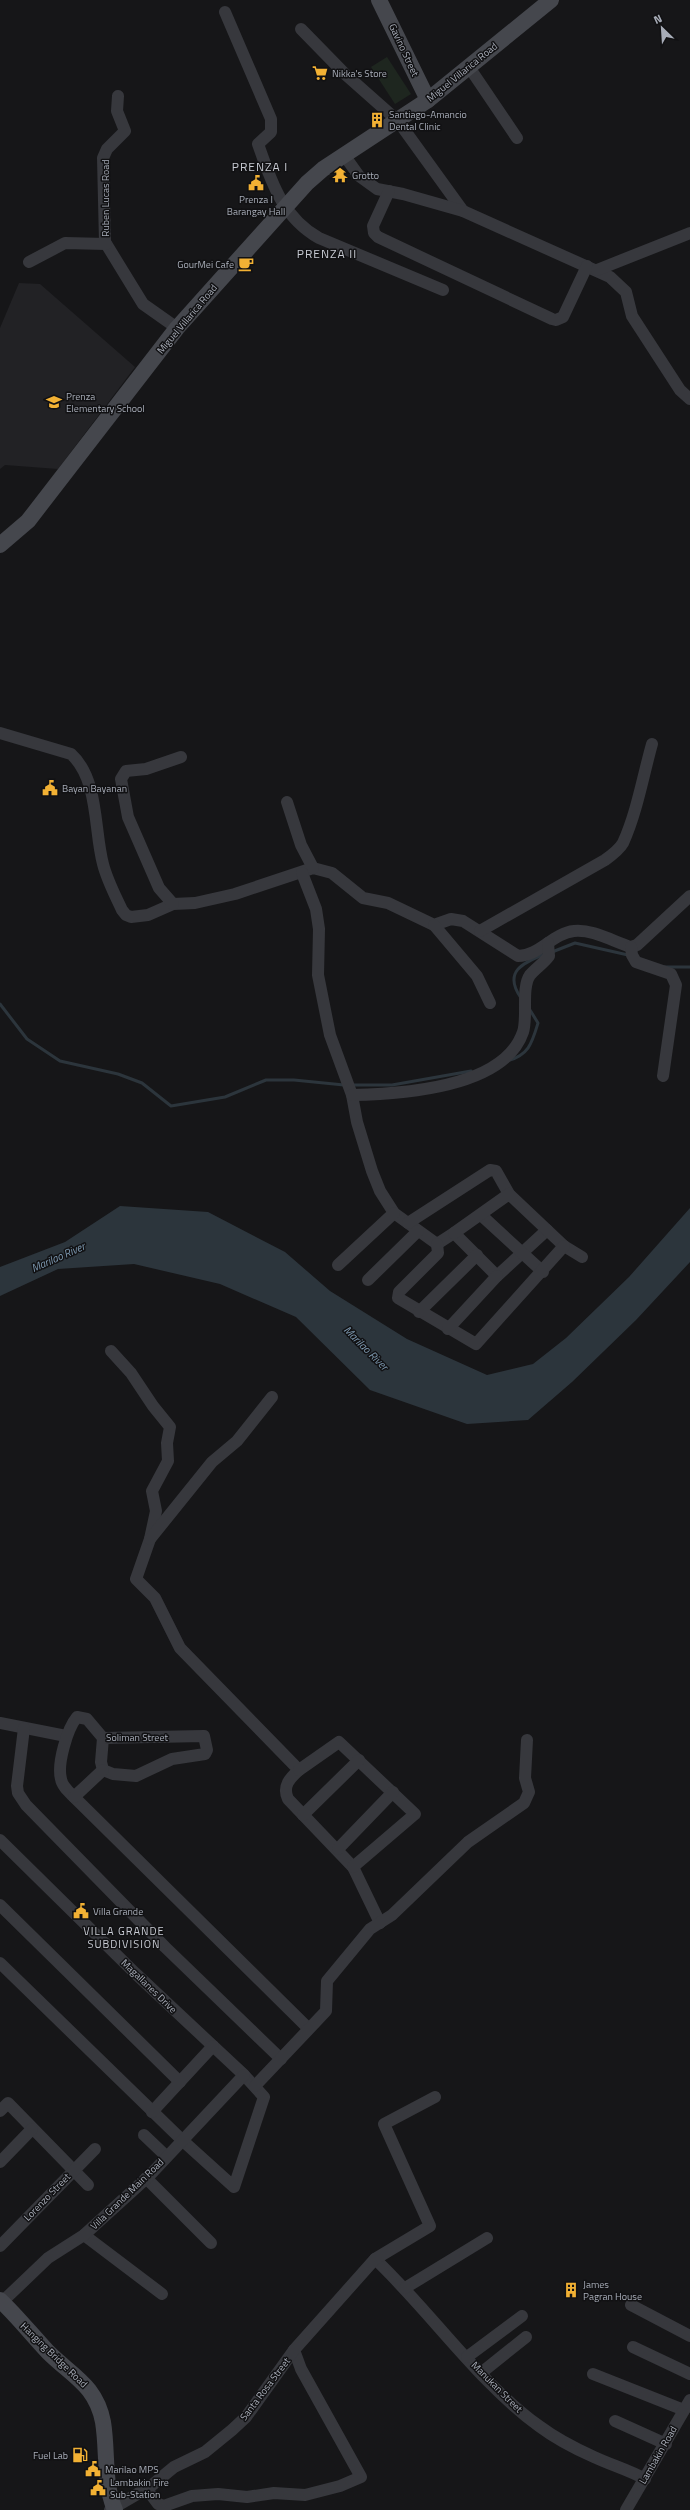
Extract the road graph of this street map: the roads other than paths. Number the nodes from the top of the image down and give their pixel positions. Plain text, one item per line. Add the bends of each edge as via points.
1 (379, 0) edge
2 (550, 0) edge
3 (225, 12) dead end
4 (301, 29) dead end
5 (469, 67) junction
6 (118, 96) dead end
7 (428, 100) junction
8 (398, 121) junction
9 (517, 138) dead end
10 (344, 155) junction
11 (389, 191) junction
12 (285, 208) junction
13 (463, 211) junction
14 (690, 233) edge
15 (106, 244) junction
16 (29, 262) dead end
17 (592, 268) junction
18 (443, 290) dead end
19 (177, 328) junction
20 (690, 399) edge
21 (0, 545) edge
22 (0, 732) edge
23 (652, 744) dead end
24 (181, 756) dead end
25 (287, 802) dead end
26 (313, 868) junction
27 (302, 873) junction
28 (690, 896) edge
29 (173, 904) junction
30 (434, 925) junction
31 (480, 931) junction
32 (548, 943) junction
33 (631, 947) junction
34 (490, 1003) dead end
35 (663, 1076) dead end
36 (350, 1088) junction
37 (509, 1194) junction
38 (394, 1213) junction
39 (481, 1215) junction
40 (408, 1223) junction
41 (547, 1230) junction
42 (418, 1231) junction
43 (454, 1233) junction
44 (438, 1244) junction
45 (564, 1246) junction
46 (522, 1253) junction
47 (477, 1255) junction
48 (582, 1257) dead end
49 (338, 1265) dead end
50 (543, 1272) junction
51 (497, 1276) junction
52 (368, 1280) dead end
53 (419, 1312) junction
54 (448, 1329) junction
55 (111, 1351) dead end
56 (272, 1397) dead end
57 (150, 1539) junction
58 (0, 1723) edge
59 (24, 1728) junction
60 (66, 1736) junction
61 (174, 1737) junction
62 (102, 1738) junction
63 (527, 1740) dead end
64 (172, 1759) junction
65 (359, 1760) junction
66 (104, 1770) junction
67 (299, 1770) junction
68 (393, 1792) junction
69 (74, 1796) junction
70 (303, 1815) junction
71 (0, 1840) edge
72 (338, 1849) junction
73 (353, 1867) junction
74 (0, 1905) edge
75 (380, 1922) junction
76 (0, 1963) edge
77 (308, 2028) junction
78 (213, 2046) junction
79 (281, 2059) junction
80 (244, 2075) junction
81 (180, 2082) junction
82 (255, 2086) junction
83 (435, 2097) dead end
84 (0, 2111) edge
85 (152, 2112) junction
86 (32, 2129) junction
87 (144, 2135) dead end
88 (182, 2140) junction
89 (95, 2149) dead end
90 (166, 2156) junction
91 (0, 2162) edge
92 (73, 2169) junction
93 (146, 2178) junction
94 (88, 2185) dead end
95 (84, 2235) junction
96 (486, 2238) dead end
97 (211, 2243) dead end
98 (0, 2246) edge
99 (375, 2259) junction
100 (405, 2288) junction
101 (162, 2294) dead end
102 (1, 2301) edge
103 (631, 2305) dead end
104 (522, 2316) dead end
105 (690, 2336) edge
106 (526, 2337) dead end
107 (633, 2347) dead end
108 (294, 2350) junction
109 (467, 2357) junction
110 (481, 2373) junction
111 (593, 2374) dead end
112 (690, 2374) edge
113 (687, 2405) edge
114 (615, 2421) dead end
115 (666, 2444) junction
116 (645, 2479) junction
117 (146, 2488) junction
118 (113, 2509) edge
119 (626, 2510) edge

1 - 7 main road, Gavino Street
2 - 5 main road, Miguel Villarica Road
3 - 12 street via 271,119 271,132 258,144 275,191
4 - 8 street via 345,74
5 - 7 main road, Miguel Villarica Road
5 - 9 street
6 - 15 street, Ruben Lucas Road via 117,111 125,131 107,149 103,158
7 - 8 main road, Miguel Villarica Road
8 - 10 main road, Miguel Villarica Road
8 - 13 street
10 - 11 street via 366,183 377,189
10 - 12 main road, Miguel Villarica Road via 307,183
11 - 13 street
11 - 17 street via 374,226 374,234 552,319 563,317
12 - 18 street via 319,238
12 - 19 main road, Miguel Villarica Road
13 - 17 street
14 - 17 street
15 - 16 street via 65,243
15 - 19 street, Ruben Lucas Road via 143,304
17 - 20 street via 623,288 632,316 680,390
19 - 21 main road, Miguel Villarica Road via 28,521
22 - 29 street via 71,754 79,763 94,803 97,839 103,865 111,888 126,915 148,915
23 - 31 street via 631,818 617,851
24 - 29 street via 146,769 126,771 121,779 128,817 159,888
25 - 26 street via 301,845
26 - 27 street
26 - 30 street via 332,873 363,898 388,903
27 - 29 street via 234,894
27 - 36 street via 316,908 319,929 318,975 330,1035
28 - 33 street via 641,942
30 - 31 street via 451,919 463,921
30 - 34 street via 477,976
31 - 32 street via 518,956 526,956
32 - 33 street via 561,934 585,931
32 - 36 street via 549,956 530,975 523,1032 501,1063 478,1075 451,1083 382,1094
33 - 35 street via 636,962 672,974 676,985
36 - 38 street via 372,1171 380,1191
37 - 39 street
37 - 40 street via 492,1169
37 - 41 street
38 - 40 street
38 - 49 street
39 - 43 street
39 - 46 street
40 - 42 street
41 - 45 street
41 - 46 street
42 - 44 street
42 - 52 street
43 - 44 street
43 - 47 street
44 - 53 street via 438,1253 397,1295 400,1301
45 - 48 street
45 - 50 street
46 - 50 street
46 - 51 street
47 - 51 street
47 - 53 street
50 - 54 street via 476,1344
51 - 54 street
53 - 54 street
55 - 57 street via 131,1373 170,1427 167,1443 168,1461 152,1491 156,1511
56 - 57 street via 237,1441 212,1462
57 - 67 street via 136,1579 155,1598 180,1648
58 - 59 street
59 - 60 street
59 - 79 street via 17,1786 18,1793 26,1805 165,1947
60 - 62 street, Soliman Street via 72,1722 77,1717 82,1717 87,1719
60 - 69 street via 60,1774 61,1781
61 - 62 street, Soliman Street
61 - 64 street
61 - 64 street, Soliman Street via 204,1736 206,1750 205,1754
62 - 66 street via 101,1762
63 - 75 street via 525,1778 528,1792 524,1803 468,1842 392,1914
64 - 66 street via 136,1776 113,1774
65 - 67 street via 344,1746 335,1743
65 - 68 street
65 - 70 street
66 - 69 street
67 - 70 street via 291,1777 285,1793
68 - 72 street
68 - 73 street via 415,1814
69 - 77 street
70 - 72 street
71 - 78 street, Magallanes Drive
72 - 73 street
73 - 75 street
74 - 81 street
75 - 77 street via 370,1929 327,1981 326,2011
76 - 85 street
77 - 79 street
78 - 80 street, Magallanes Drive
78 - 81 street
79 - 82 street
80 - 82 street, Magallanes Drive
80 - 88 street, Villa Grande Main Road
81 - 85 street
82 - 88 street, Magallanes Drive via 264,2097 234,2187
83 - 99 street, Santa Rosa Street via 384,2124 430,2226
84 - 86 street via 8,2103
85 - 88 street
86 - 91 street
86 - 92 street
87 - 90 street
88 - 90 street, Villa Grande Main Road
89 - 92 street, Lorenzo Street
90 - 93 street, Villa Grande Main Road
92 - 94 street
92 - 98 street, Lorenzo Street
93 - 95 street, Villa Grande Main Road
93 - 97 street
95 - 101 street
95 - 102 street, Villa Grande Main Road via 48,2258
96 - 100 street
99 - 100 street, Manukan Street
99 - 108 street, Santa Rosa Street
100 - 109 street, Manukan Street
102 - 118 main road, Hanging Bridge Road via 52,2356 71,2370 89,2390 98,2406 103,2423 107,2484
103 - 105 street
104 - 109 street
106 - 110 street
107 - 112 street
108 - 117 street, Santa Rosa Street via 246,2417 205,2452 174,2467
108 - 117 street via 301,2369 361,2477 334,2488 305,2495 274,2493 247,2497 218,2494 192,2496 164,2506 158,2504
109 - 110 street, Manukan Street
110 - 116 street, Manukan Street via 540,2427 593,2457
111 - 113 street
113 - 115 street, Lambakin Road
114 - 115 street
115 - 116 street, Lambakin Road
116 - 119 street, Lambakin Road
117 - 118 street, Santa Rosa Street

